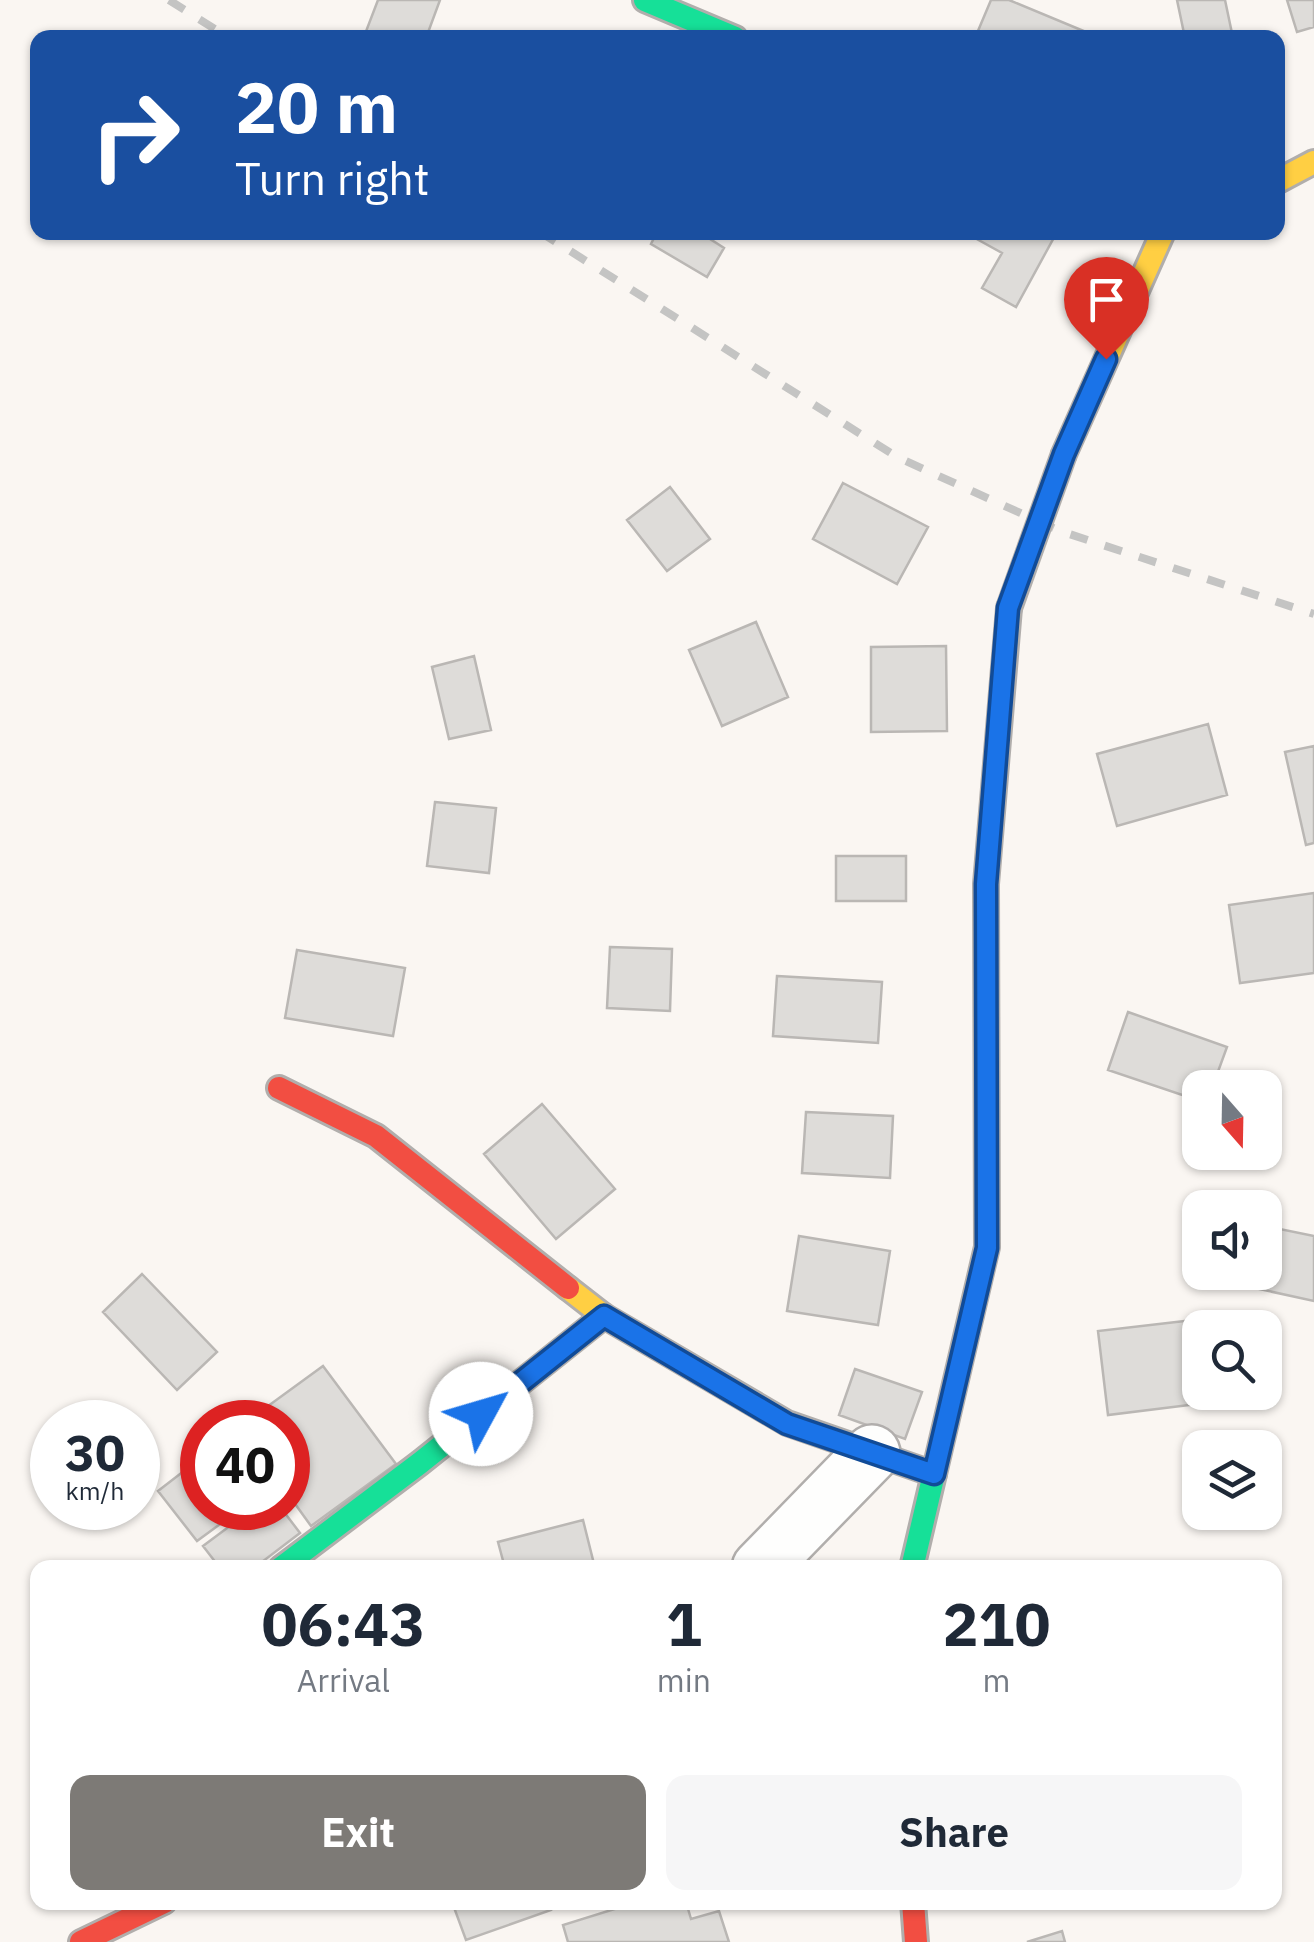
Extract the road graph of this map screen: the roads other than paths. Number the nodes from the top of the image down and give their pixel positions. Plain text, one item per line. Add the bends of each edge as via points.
1 (645, 0) edge
2 (713, 30) edge
3 (1314, 162) edge
4 (1285, 177) edge
5 (1159, 240) edge
6 (279, 1088) dead end
7 (604, 1316) junction
8 (872, 1452) junction
9 (934, 1474) junction
10 (292, 1560) edge
11 (768, 1560) edge
12 (914, 1560) edge
13 (147, 1910) edge
14 (914, 1910) edge
15 (81, 1942) edge
16 (916, 1942) edge

1 - 2 street
3 - 4 street
5 - 9 street, bridge via 1064,454 1008,608 986,884 987,1248
6 - 7 street via 376,1136
7 - 8 street via 787,1424
7 - 10 street
8 - 9 street
8 - 11 street
9 - 12 street
13 - 15 street
14 - 16 street

